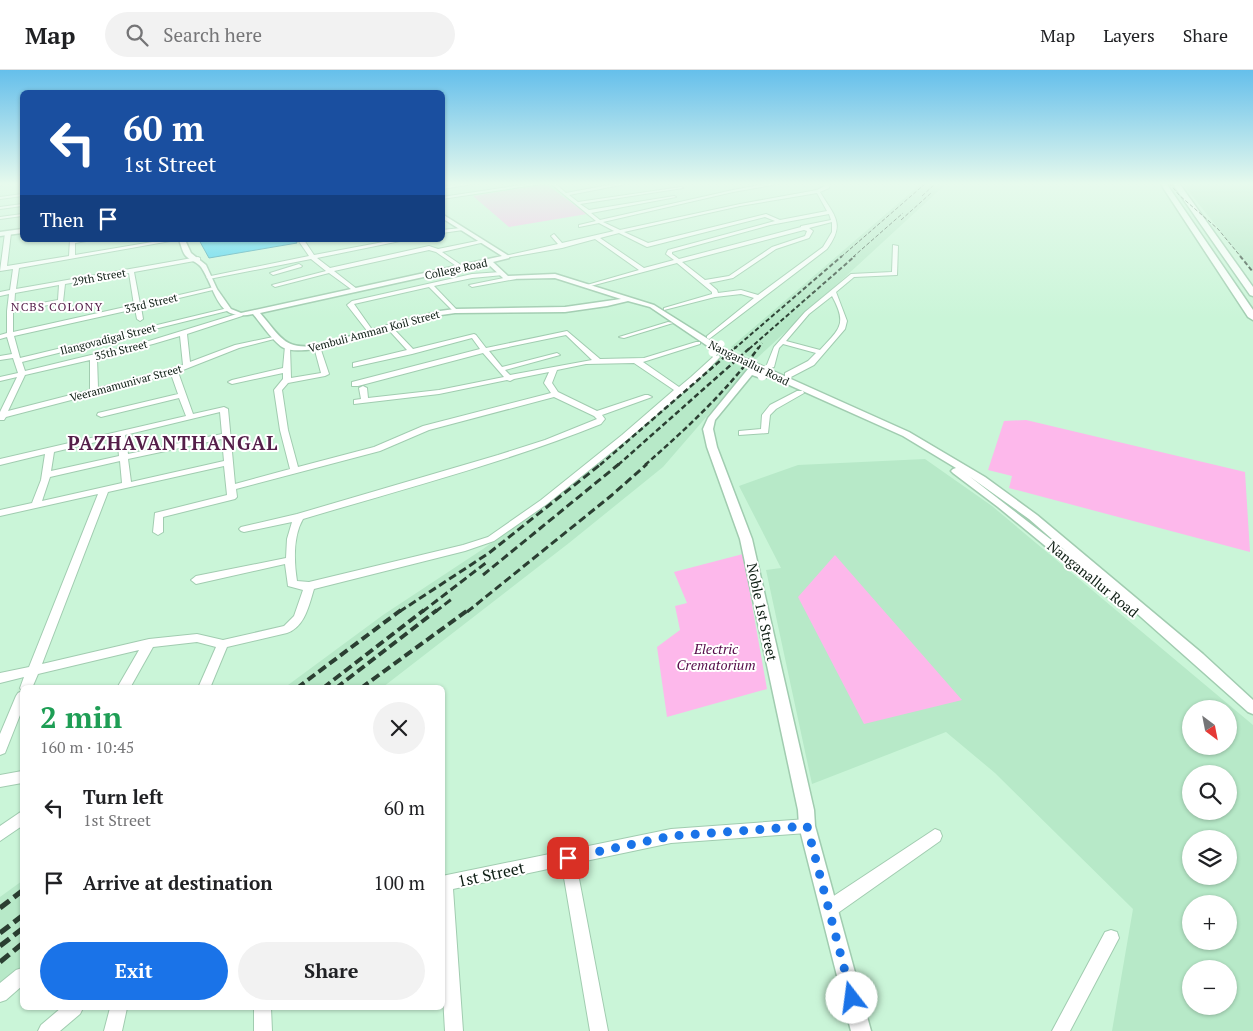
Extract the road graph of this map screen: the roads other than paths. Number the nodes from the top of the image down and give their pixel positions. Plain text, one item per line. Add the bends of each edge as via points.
1 (612, 228) edge
2 (643, 228) edge
3 (716, 228) edge
4 (759, 228) edge
5 (800, 228) edge
6 (804, 228) edge
7 (834, 228) edge
8 (1193, 228) edge
9 (1207, 228) edge
10 (461, 229) joint
11 (20, 231) edge
12 (445, 232) edge
13 (8, 233) junction
14 (622, 233) junction
15 (0, 234) edge
16 (554, 236) dead end
17 (597, 238) junction
18 (73, 242) edge
19 (161, 242) edge
20 (183, 242) edge
21 (302, 242) edge
22 (391, 242) edge
23 (482, 242) junction
24 (562, 246) junction
25 (895, 246) dead end
26 (438, 251) junction
27 (72, 257) junction
28 (312, 257) junction
29 (507, 257) junction
30 (198, 260) junction
31 (677, 261) junction
32 (318, 262) junction
33 (490, 262) junction
34 (16, 266) junction
35 (2, 268) edge
36 (462, 268) junction
37 (331, 270) junction
38 (643, 270) junction
39 (131, 271) junction
40 (273, 273) dead end
41 (501, 274) junction
42 (209, 277) junction
43 (512, 278) junction
44 (706, 282) junction
45 (62, 283) junction
46 (275, 285) dead end
47 (472, 285) dead end
48 (431, 286) junction
49 (589, 286) junction
50 (214, 289) junction
51 (358, 289) junction
52 (14, 291) junction
53 (833, 292) junction
54 (1253, 293) edge
55 (0, 294) edge
56 (715, 295) junction
57 (759, 297) junction
58 (368, 299) junction
59 (628, 300) junction
60 (137, 306) junction
61 (666, 308) junction
62 (228, 310) junction
63 (455, 311) junction
64 (255, 312) junction
65 (10, 315) junction
66 (240, 315) junction
67 (1253, 317) edge
68 (140, 319) dead end
69 (0, 320) edge
70 (670, 323) junction
71 (388, 326) junction
72 (370, 331) junction
73 (183, 332) junction
74 (10, 335) junction
75 (0, 337) edge
76 (276, 337) junction
77 (622, 337) dead end
78 (709, 337) junction
79 (782, 342) junction
80 (698, 343) junction
81 (287, 347) junction
82 (318, 347) junction
83 (486, 350) junction
84 (412, 352) junction
85 (713, 352) junction
86 (821, 352) junction
87 (557, 355) dead end
88 (93, 357) junction
89 (0, 358) edge
90 (17, 358) junction
91 (636, 361) junction
92 (599, 362) junction
93 (356, 365) dead end
94 (187, 367) junction
95 (501, 369) junction
96 (554, 369) junction
97 (286, 370) junction
98 (174, 371) junction
99 (766, 371) junction
100 (22, 374) junction
101 (788, 375) junction
102 (510, 378) junction
103 (0, 379) edge
104 (286, 381) junction
105 (232, 382) dead end
106 (354, 384) dead end
107 (363, 388) dead end
108 (679, 390) junction
109 (94, 392) junction
110 (800, 393) junction
111 (555, 394) junction
112 (182, 395) junction
113 (648, 397) dead end
114 (596, 414) junction
115 (101, 415) dead end
116 (1, 417) edge
117 (190, 417) junction
118 (122, 433) junction
119 (742, 433) dead end
120 (906, 434) junction
121 (227, 435) junction
122 (50, 450) junction
123 (124, 458) junction
124 (0, 462) edge
125 (228, 463) junction
126 (295, 470) junction
127 (46, 475) junction
128 (127, 486) junction
129 (232, 487) junction
130 (104, 491) junction
131 (36, 506) junction
132 (0, 513) edge
133 (299, 517) junction
134 (244, 529) dead end
135 (158, 532) dead end
136 (290, 560) junction
137 (196, 580) dead end
138 (309, 586) junction
139 (149, 643) junction
140 (223, 644) junction
141 (1179, 646) junction
142 (34, 670) junction
143 (0, 678) edge
144 (27, 685) edge
145 (125, 685) edge
146 (205, 685) edge
147 (20, 701) edge
148 (1253, 708) edge
149 (1253, 716) edge
150 (0, 749) edge
151 (20, 776) edge
152 (0, 781) edge
153 (20, 819) edge
154 (807, 826) junction
155 (0, 834) edge
156 (935, 836) dead end
157 (568, 858) junction
158 (445, 884) edge
159 (445, 899) edge
160 (829, 909) junction
161 (1111, 938) dead end
162 (20, 978) edge
163 (0, 994) edge
164 (72, 1010) edge
165 (118, 1010) edge
166 (264, 1010) edge
167 (46, 1031) edge
168 (113, 1031) edge
169 (262, 1031) edge
170 (454, 1031) edge
171 (600, 1031) edge
172 (861, 1031) edge
173 (1061, 1031) edge

1 - 14 street
2 - 14 street, College Road
3 - 14 street via 650,245
4 - 31 street via 668,253
5 - 31 street
6 - 44 street via 810,231 807,237 774,248 731,276
7 - 57 street via 825,248
8 - 67 main road
9 - 54 main road
10 - 12 street
10 - 23 street
11 - 13 street
13 - 15 street
13 - 35 street
14 - 17 street, College Road
16 - 24 street
17 - 24 street, College Road
17 - 38 street
18 - 27 street
19 - 27 street
20 - 30 street via 188,254
21 - 28 street
22 - 28 street
23 - 26 street
23 - 29 street
24 - 29 street, College Road
25 - 53 street via 895,274 853,275
26 - 36 street
26 - 37 street via 429,248
27 - 34 street
28 - 32 street
28 - 42 street
29 - 33 street, College Road
30 - 39 street, 29th Street
30 - 42 street
31 - 38 street
31 - 44 street
32 - 37 street
32 - 40 street
33 - 36 street, College Road
33 - 41 street
34 - 35 street
34 - 52 street
36 - 51 street, College Road
37 - 46 street
37 - 51 street
38 - 49 street
39 - 45 street, 29th Street
39 - 60 street
41 - 43 street
41 - 48 street via 472,276
42 - 50 street
43 - 47 street
43 - 49 street via 551,276
44 - 56 street
45 - 52 street, 29th Street
45 - 65 street via 61,301
48 - 58 street
48 - 63 street
49 - 59 street
50 - 60 street, 33rd Street
50 - 62 street
51 - 58 street
51 - 64 street, College Road
52 - 55 street, 29th Street
52 - 65 street
53 - 79 street
53 - 86 street via 844,324
56 - 57 street via 741,292
56 - 61 street
57 - 78 street
58 - 72 street via 350,305
59 - 61 street via 644,300
59 - 63 street, Vembuli Amman Koil Street via 555,309
59 - 70 street via 650,309
59 - 120 street, Nanganallur Road via 652,306 729,355
60 - 68 street
60 - 74 street, 33rd Street
61 - 78 street
62 - 66 street
62 - 90 street, Ilangovadigal Street
63 - 71 street, Vembuli Amman Koil Street
64 - 66 street, College Road
64 - 76 street, Vembuli Amman Koil Street
65 - 69 street
65 - 74 street
66 - 73 street, 35th Street
70 - 77 street
70 - 80 street
71 - 72 street, Vembuli Amman Koil Street
71 - 84 street
72 - 82 street, Vembuli Amman Koil Street
73 - 88 street, 35th Street
73 - 94 street
74 - 75 street, 33rd Street
74 - 90 street
76 - 81 street, Vembuli Amman Koil Street
76 - 94 street, Veeramamunivar Street via 237,346
78 - 85 street, bridge via 721,344
79 - 86 street
79 - 99 street
80 - 85 street
80 - 91 street
81 - 82 street, Vembuli Amman Koil Street
81 - 97 street
82 - 104 street via 325,374
83 - 84 street via 474,336 470,336
83 - 92 street via 566,333
83 - 95 street
83 - 106 street
84 - 93 street
85 - 108 street via 717,356 714,360
86 - 101 street via 811,363
87 - 95 street
88 - 100 street, 35th Street
88 - 109 street
89 - 90 street, Ilangovadigal Street
90 - 100 street
91 - 92 street
91 - 108 street
92 - 96 street
94 - 98 street, Veeramamunivar Street
95 - 102 street
96 - 102 street
96 - 111 street via 548,383
97 - 104 street
97 - 105 street
98 - 109 street, Veeramamunivar Street
98 - 112 street
99 - 101 street
99 - 110 street
99 - 154 street, Noble 1st Street via 751,372 714,416 708,429 746,539
100 - 103 street, 35th Street
100 - 116 street
101 - 120 street via 904,430
102 - 107 street via 361,402
104 - 126 street via 278,390 278,402 283,434
108 - 138 street via 544,502 491,538 465,548
109 - 116 street, Veeramamunivar Street
110 - 119 street via 773,407 766,415 765,431
110 - 120 street via 892,433
111 - 114 street
111 - 126 street via 426,428 377,449
112 - 115 street
112 - 117 street
113 - 114 street
114 - 133 street via 601,419 598,422 548,442
117 - 118 street
117 - 121 street via 224,409
118 - 122 street
118 - 123 street
120 - 141 street, Nanganallur Road via 1002,505
121 - 123 street
121 - 125 street
122 - 124 street
122 - 127 street
123 - 127 street
123 - 128 street
125 - 128 street
125 - 129 street
126 - 129 street
127 - 131 street
128 - 130 street
129 - 135 street via 232,498 158,515
130 - 131 street
130 - 142 street
131 - 132 street
133 - 134 street
133 - 136 street
136 - 137 street
136 - 138 street via 292,583
138 - 140 street via 292,627
139 - 140 street via 197,638
139 - 142 street
139 - 145 street
140 - 146 street
141 - 148 street, Nanganallur Road
141 - 149 street, Nanganallur Road
142 - 143 street
142 - 144 street
147 - 150 street
151 - 152 street
153 - 155 street
154 - 157 street, 1st Street via 671,836
154 - 160 street, Noble 1st Street
156 - 160 street
157 - 158 street, 1st Street
157 - 171 street
159 - 170 street
160 - 172 street, Noble 1st Street
161 - 173 street
162 - 163 street
164 - 167 street
165 - 168 street
166 - 169 street

